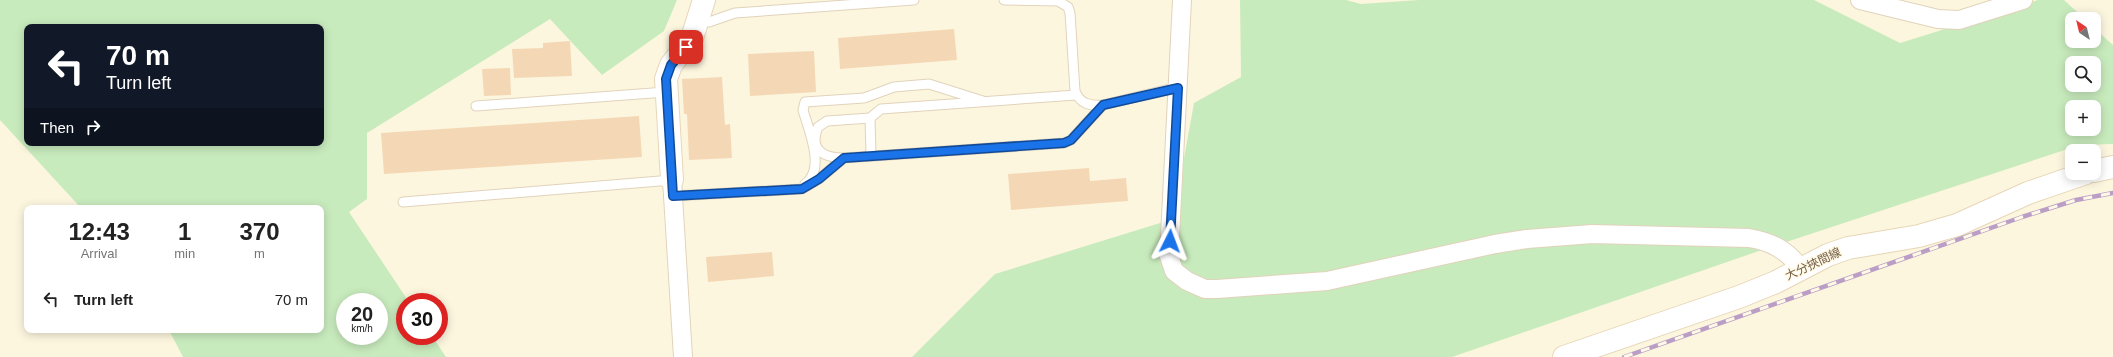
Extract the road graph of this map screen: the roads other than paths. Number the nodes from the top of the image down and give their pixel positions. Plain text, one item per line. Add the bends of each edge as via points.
1 (704, 0) edge
2 (914, 0) edge
3 (1004, 0) edge
4 (1182, 0) edge
5 (1860, 0) edge
6 (2023, 0) edge
7 (698, 21) junction
8 (1178, 88) junction
9 (666, 92) junction
10 (1076, 95) junction
11 (983, 101) junction
12 (1103, 105) junction
13 (476, 106) dead end
14 (870, 118) junction
15 (871, 155) junction
16 (844, 158) junction
17 (2113, 167) edge
18 (2101, 170) edge
19 (2066, 180) edge
20 (672, 188) junction
21 (797, 190) junction
22 (403, 202) dead end
23 (1801, 269) junction
24 (683, 357) edge
25 (1564, 357) edge

1 - 7 main road
2 - 7 lane via 735,13 708,22
3 - 10 lane via 1058,1 1068,7
4 - 8 street
5 - 6 street via 1938,18 1959,20
7 - 9 main road via 692,38 668,70
8 - 12 lane
8 - 23 street via 1169,256 1174,271 1192,284 1205,289 1327,281 1495,244 1592,234 1749,238 1766,241 1782,249
9 - 13 lane
9 - 20 main road
10 - 11 lane
10 - 12 lane via 1085,104
11 - 14 lane via 881,108
11 - 21 lane via 929,84 894,87 864,98 806,102 804,110 816,167 812,178
12 - 15 lane via 1071,140 1064,143
14 - 15 lane
14 - 16 lane via 827,121 818,127 815,139 820,151 830,158
15 - 16 lane
16 - 21 lane via 809,187
17 - 18 main road
19 - 23 main road, 大分挾間線 via 2028,193 1957,224 1919,236 1848,248
20 - 21 lane
20 - 22 lane
20 - 24 street
23 - 25 main road, 大分挾間線 via 1739,297

